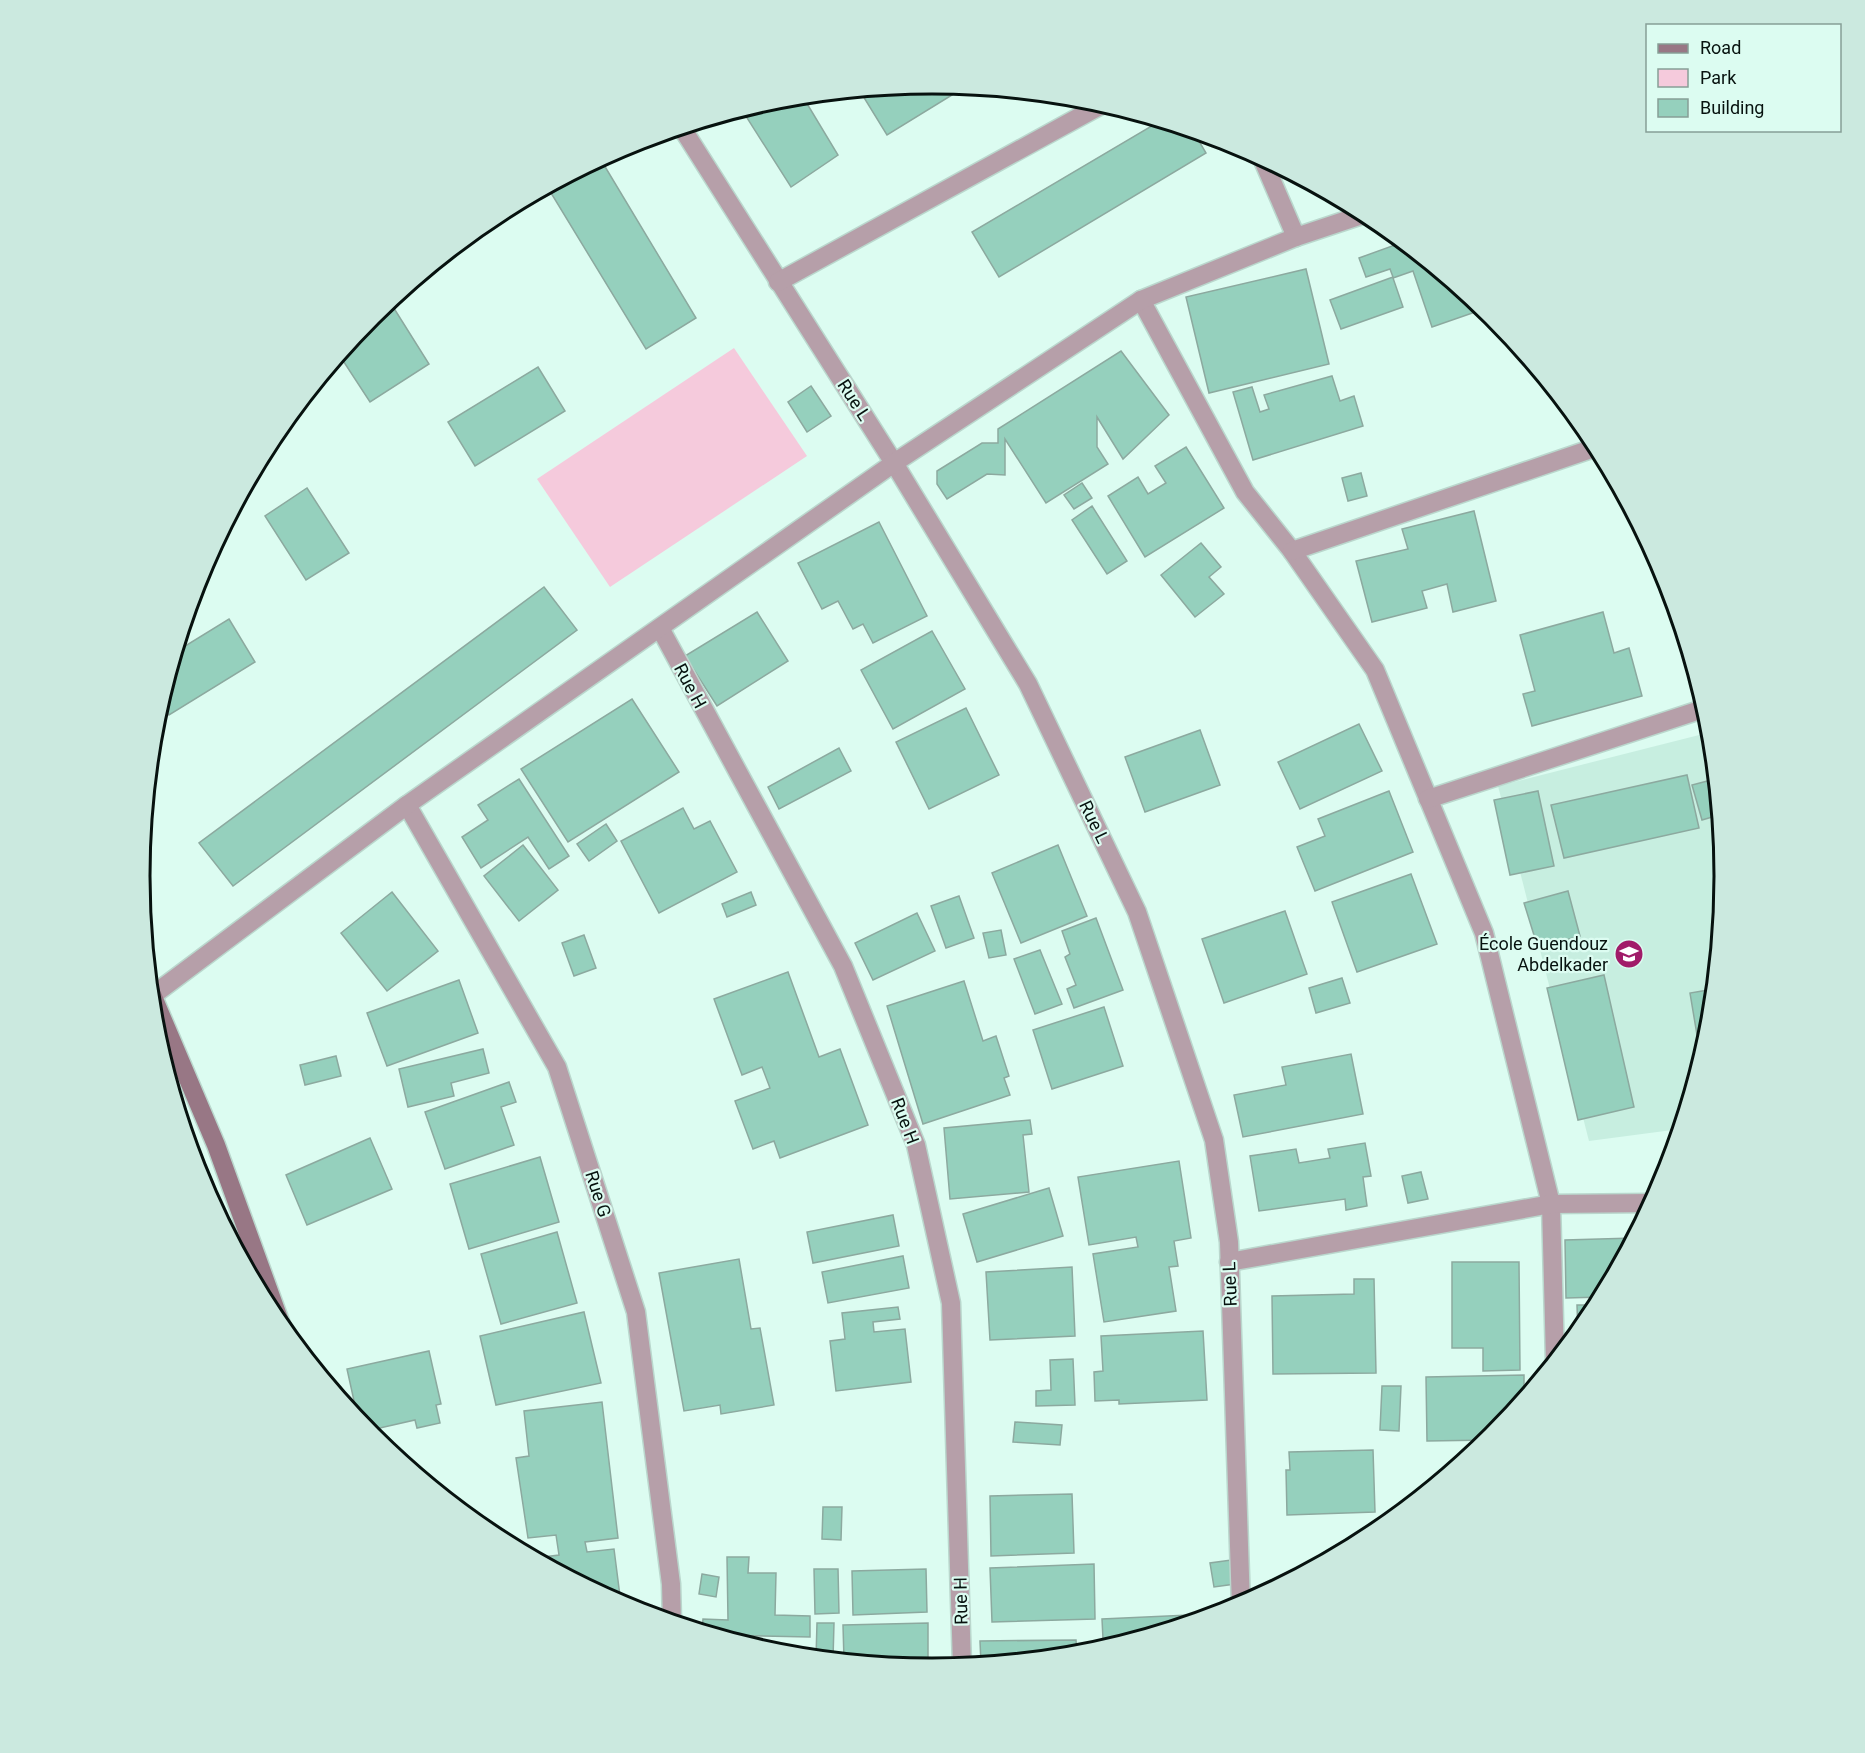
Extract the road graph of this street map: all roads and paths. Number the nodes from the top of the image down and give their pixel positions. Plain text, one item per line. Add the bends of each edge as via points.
1 (1089, 111) edge
2 (686, 134) edge
3 (1267, 170) edge
4 (1354, 218) edge
5 (1296, 237) junction
6 (778, 282) junction
7 (1141, 300) junction
8 (1588, 450) edge
9 (894, 463) junction
10 (1292, 551) junction
11 (660, 628) junction
12 (1696, 711) edge
13 (1428, 799) junction
14 (408, 805) junction
15 (159, 988) edge
16 (165, 1024) edge
17 (1643, 1203) edge
18 (1551, 1204) junction
19 (1229, 1262) junction
20 (268, 1288) edge
21 (1555, 1351) edge
22 (1241, 1595) edge
23 (672, 1614) edge
24 (962, 1657) edge

1 - 6 street
2 - 6 street, Rue L
3 - 5 street
4 - 5 street
5 - 7 street
6 - 9 street, Rue L
7 - 9 street
7 - 10 street via 1245,492
8 - 10 street
9 - 11 street
9 - 19 street, Rue L via 1028,684 1137,912 1214,1140
10 - 13 street via 1375,670
11 - 14 street
11 - 24 street, Rue H via 843,966 916,1145 951,1303
12 - 13 street
13 - 18 street via 1484,933
14 - 15 street
14 - 23 street, Rue G via 557,1067 636,1312
16 - 20 main road via 216,1145
17 - 18 street
18 - 19 street
18 - 21 street
19 - 22 street, Rue L

